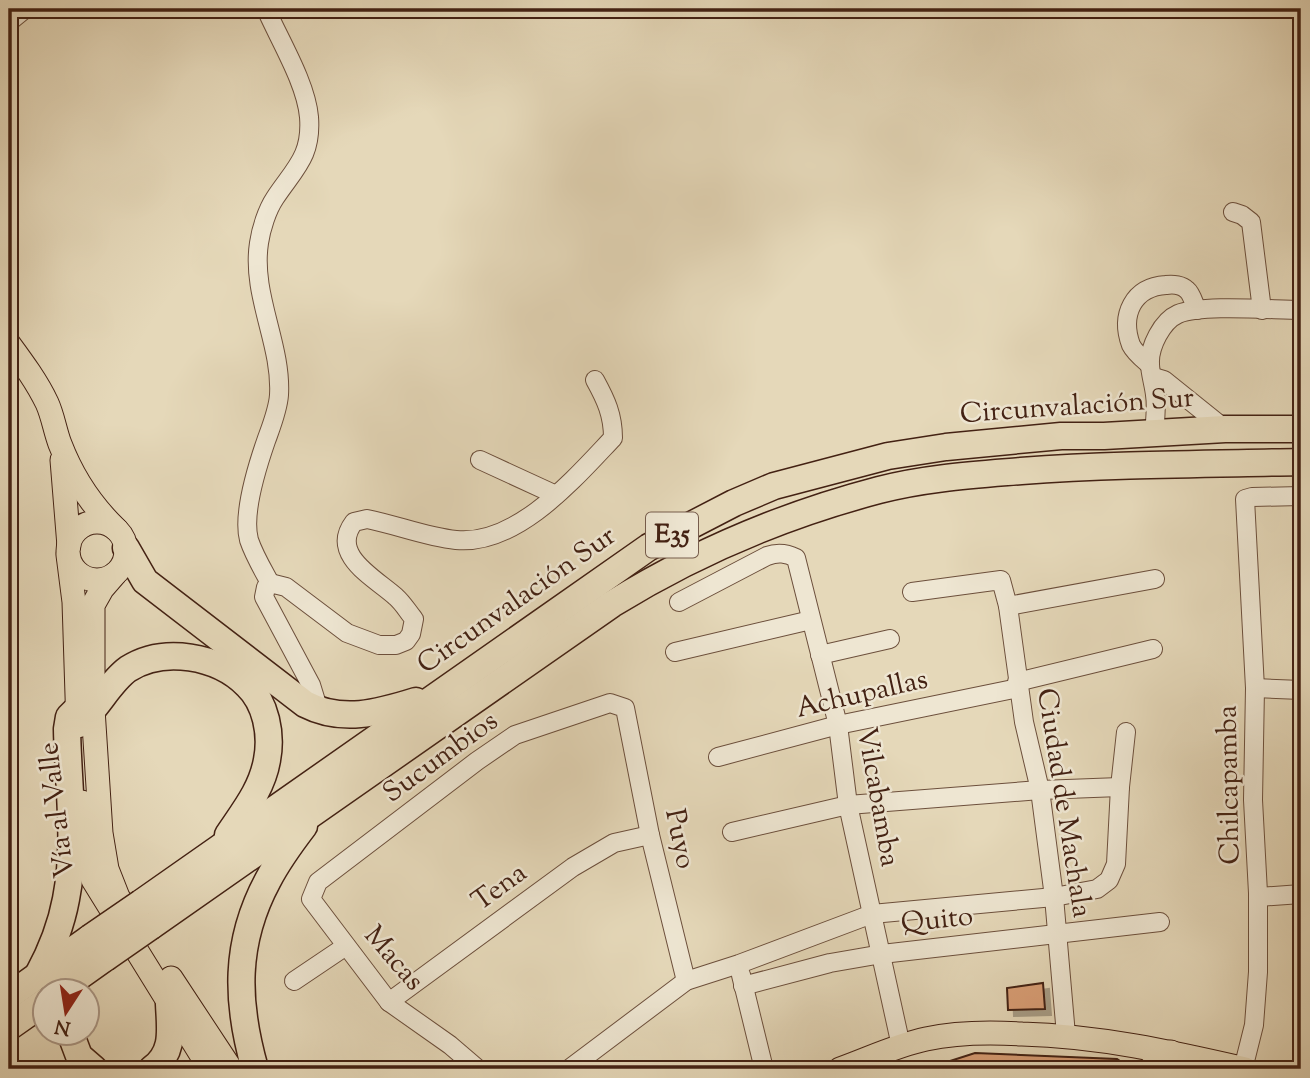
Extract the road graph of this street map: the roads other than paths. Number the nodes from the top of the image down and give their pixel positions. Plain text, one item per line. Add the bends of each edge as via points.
1 (25, 9) edge
2 (266, 9) edge
3 (9, 22) edge
4 (1233, 212) dead end
5 (1197, 310) junction
6 (1262, 310) junction
7 (1301, 310) edge
8 (9, 344) edge
9 (1152, 371) junction
10 (595, 380) dead end
11 (1189, 402) junction
12 (1154, 421) junction
13 (1225, 429) junction
14 (1301, 429) edge
15 (61, 446) junction
16 (480, 460) dead end
17 (1301, 462) edge
18 (556, 495) junction
19 (1301, 496) edge
20 (121, 538) junction
21 (69, 550) junction
22 (115, 574) junction
23 (1155, 579) dead end
24 (270, 583) junction
25 (912, 592) dead end
26 (678, 602) dead end
27 (1008, 606) junction
28 (811, 620) junction
29 (890, 639) dead end
30 (1153, 649) dead end
31 (675, 652) dead end
32 (820, 655) junction
33 (1018, 685) junction
34 (1255, 688) junction
35 (1301, 690) edge
36 (441, 693) junction
37 (625, 708) joint
38 (85, 709) junction
39 (319, 711) junction
40 (838, 725) junction
41 (1126, 732) dead end
42 (718, 757) dead end
43 (1120, 787) junction
44 (1040, 790) junction
45 (848, 805) junction
46 (312, 813) junction
47 (732, 832) dead end
48 (650, 835) junction
49 (219, 849) junction
50 (1301, 894) edge
51 (1054, 897) junction
52 (1258, 897) junction
53 (311, 899) joint
54 (146, 914) junction
55 (873, 914) junction
56 (1160, 922) dead end
57 (1058, 934) junction
58 (346, 946) junction
59 (97, 954) junction
60 (882, 954) junction
61 (739, 964) junction
62 (38, 975) junction
63 (74, 976) edge
64 (89, 976) edge
65 (294, 981) dead end
66 (686, 981) junction
67 (743, 986) junction
68 (9, 996) edge
69 (389, 1002) junction
70 (169, 1004) junction
71 (32, 1011) edge
72 (9, 1027) edge
73 (1066, 1035) junction
74 (75, 1046) edge
75 (901, 1046) junction
76 (1171, 1052) junction
77 (1200, 1063) edge
78 (94, 1069) edge
79 (152, 1069) edge
80 (210, 1069) edge
81 (231, 1069) edge
82 (255, 1069) edge
83 (478, 1069) edge
84 (569, 1069) edge
85 (764, 1069) edge
86 (840, 1069) edge
87 (1150, 1069) edge
88 (1244, 1069) edge

1 - 3 street
2 - 24 street via 293,65 309,115 309,142 302,161 273,200 258,245 260,287 278,364 279,397 256,474 248,538
4 - 6 street via 1251,222
5 - 6 street
5 - 9 street via 1177,314 1161,329 1152,352
5 - 9 street via 1188,290 1178,285 1154,286 1136,298 1128,322 1129,336
6 - 7 street
8 - 15 main road via 38,385
9 - 11 street
9 - 12 street
10 - 18 street via 607,402 613,438
11 - 12 street
11 - 13 street
12 - 13 highway, Circunvalación Sur / E35
12 - 36 highway, Circunvalación Sur / E35 via 1104,436 1061,436 888,456 774,486 649,547
13 - 14 highway, Circunvalación Sur / E35
15 - 20 main road via 83,491
15 - 21 main road, Vía al Valle
16 - 18 street
17 - 46 highway, Circunvalación Sur / E35 via 975,474 880,490 784,518 732,539 634,590
18 - 24 street via 503,531 459,540 367,519 354,522 346,533 346,545 356,563 399,599 414,619 411,634 396,645 379,645 347,633 286,587
19 - 34 street, Chilcapamba via 1245,499
20 - 21 main road via 103,522 88,523 75,532
20 - 22 main road via 124,562
20 - 39 highway via 145,582
21 - 22 main road via 71,563 82,576 99,580
21 - 38 main road, Vía al Valle
22 - 38 main road, Vía al Valle via 93,605
23 - 27 street
24 - 39 street via 264,597 311,685
25 - 27 street, Ciudad de Machala via 1001,580
26 - 28 street, Vilcabamba via 767,556 788,554 796,558
27 - 33 street, Ciudad de Machala
28 - 31 street
28 - 32 street, Vilcabamba
29 - 32 street
30 - 33 street, Achupallas
32 - 40 street, Vilcabamba
33 - 40 street, Achupallas
33 - 44 street, Ciudad de Machala
34 - 35 street
34 - 52 street, Chilcapamba via 1253,800
36 - 39 highway via 359,715
36 - 49 highway, Circunvalación Sur / E35
37 - 48 street, Puyo
37 - 53 street, Sucumbios via 610,703 514,735 318,882
38 - 49 highway via 130,668 172,656 219,666 248,685 267,723 268,757 256,793
38 - 62 highway via 69,717 66,898 51,951
38 - 70 main road, Vía al Valle via 83,817 93,880
38 - 81 main road, Vía al Valle via 107,870 118,897
40 - 42 street, Achupallas
40 - 45 street, Vilcabamba
41 - 43 street
43 - 44 street
43 - 51 street, Quito via 1116,864 1109,880 1097,889
44 - 45 street
44 - 51 street, Ciudad de Machala
45 - 47 street
45 - 55 street, Vilcabamba
46 - 54 highway, Circunvalación Sur / E35
46 - 82 highway via 268,879 245,937 241,1010
48 - 66 street, Puyo
48 - 69 street, Tena via 614,843 573,867
49 - 54 highway, Circunvalación Sur / E35
50 - 52 street
51 - 55 street, Quito
51 - 57 street, Ciudad de Machala
52 - 88 street, Chilcapamba via 1255,1025
53 - 58 street, Macas
54 - 59 highway, Circunvalación Sur / E35, bridge
55 - 60 street, Vilcabamba
55 - 61 street, Quito
56 - 57 street, Quito
57 - 60 street, Quito
57 - 73 street, Ciudad de Machala
58 - 65 street
58 - 69 street, Macas
59 - 62 highway, Circunvalación Sur / E35
59 - 63 highway, Circunvalación Sur / E35
59 - 64 highway
60 - 67 street, Quito
60 - 75 street, Vilcabamba
61 - 66 street, Quito
61 - 67 street
62 - 68 highway, Circunvalación Sur / E35
66 - 84 street, Quito
67 - 85 street
69 - 83 street, Macas
70 - 79 highway via 171,1043 162,1062
70 - 80 main road, Vía al Valle
71 - 72 highway
73 - 75 main road via 982,1032
73 - 76 main road
74 - 78 highway
75 - 86 main road
76 - 77 main road
76 - 87 main road
77 - 88 main road

